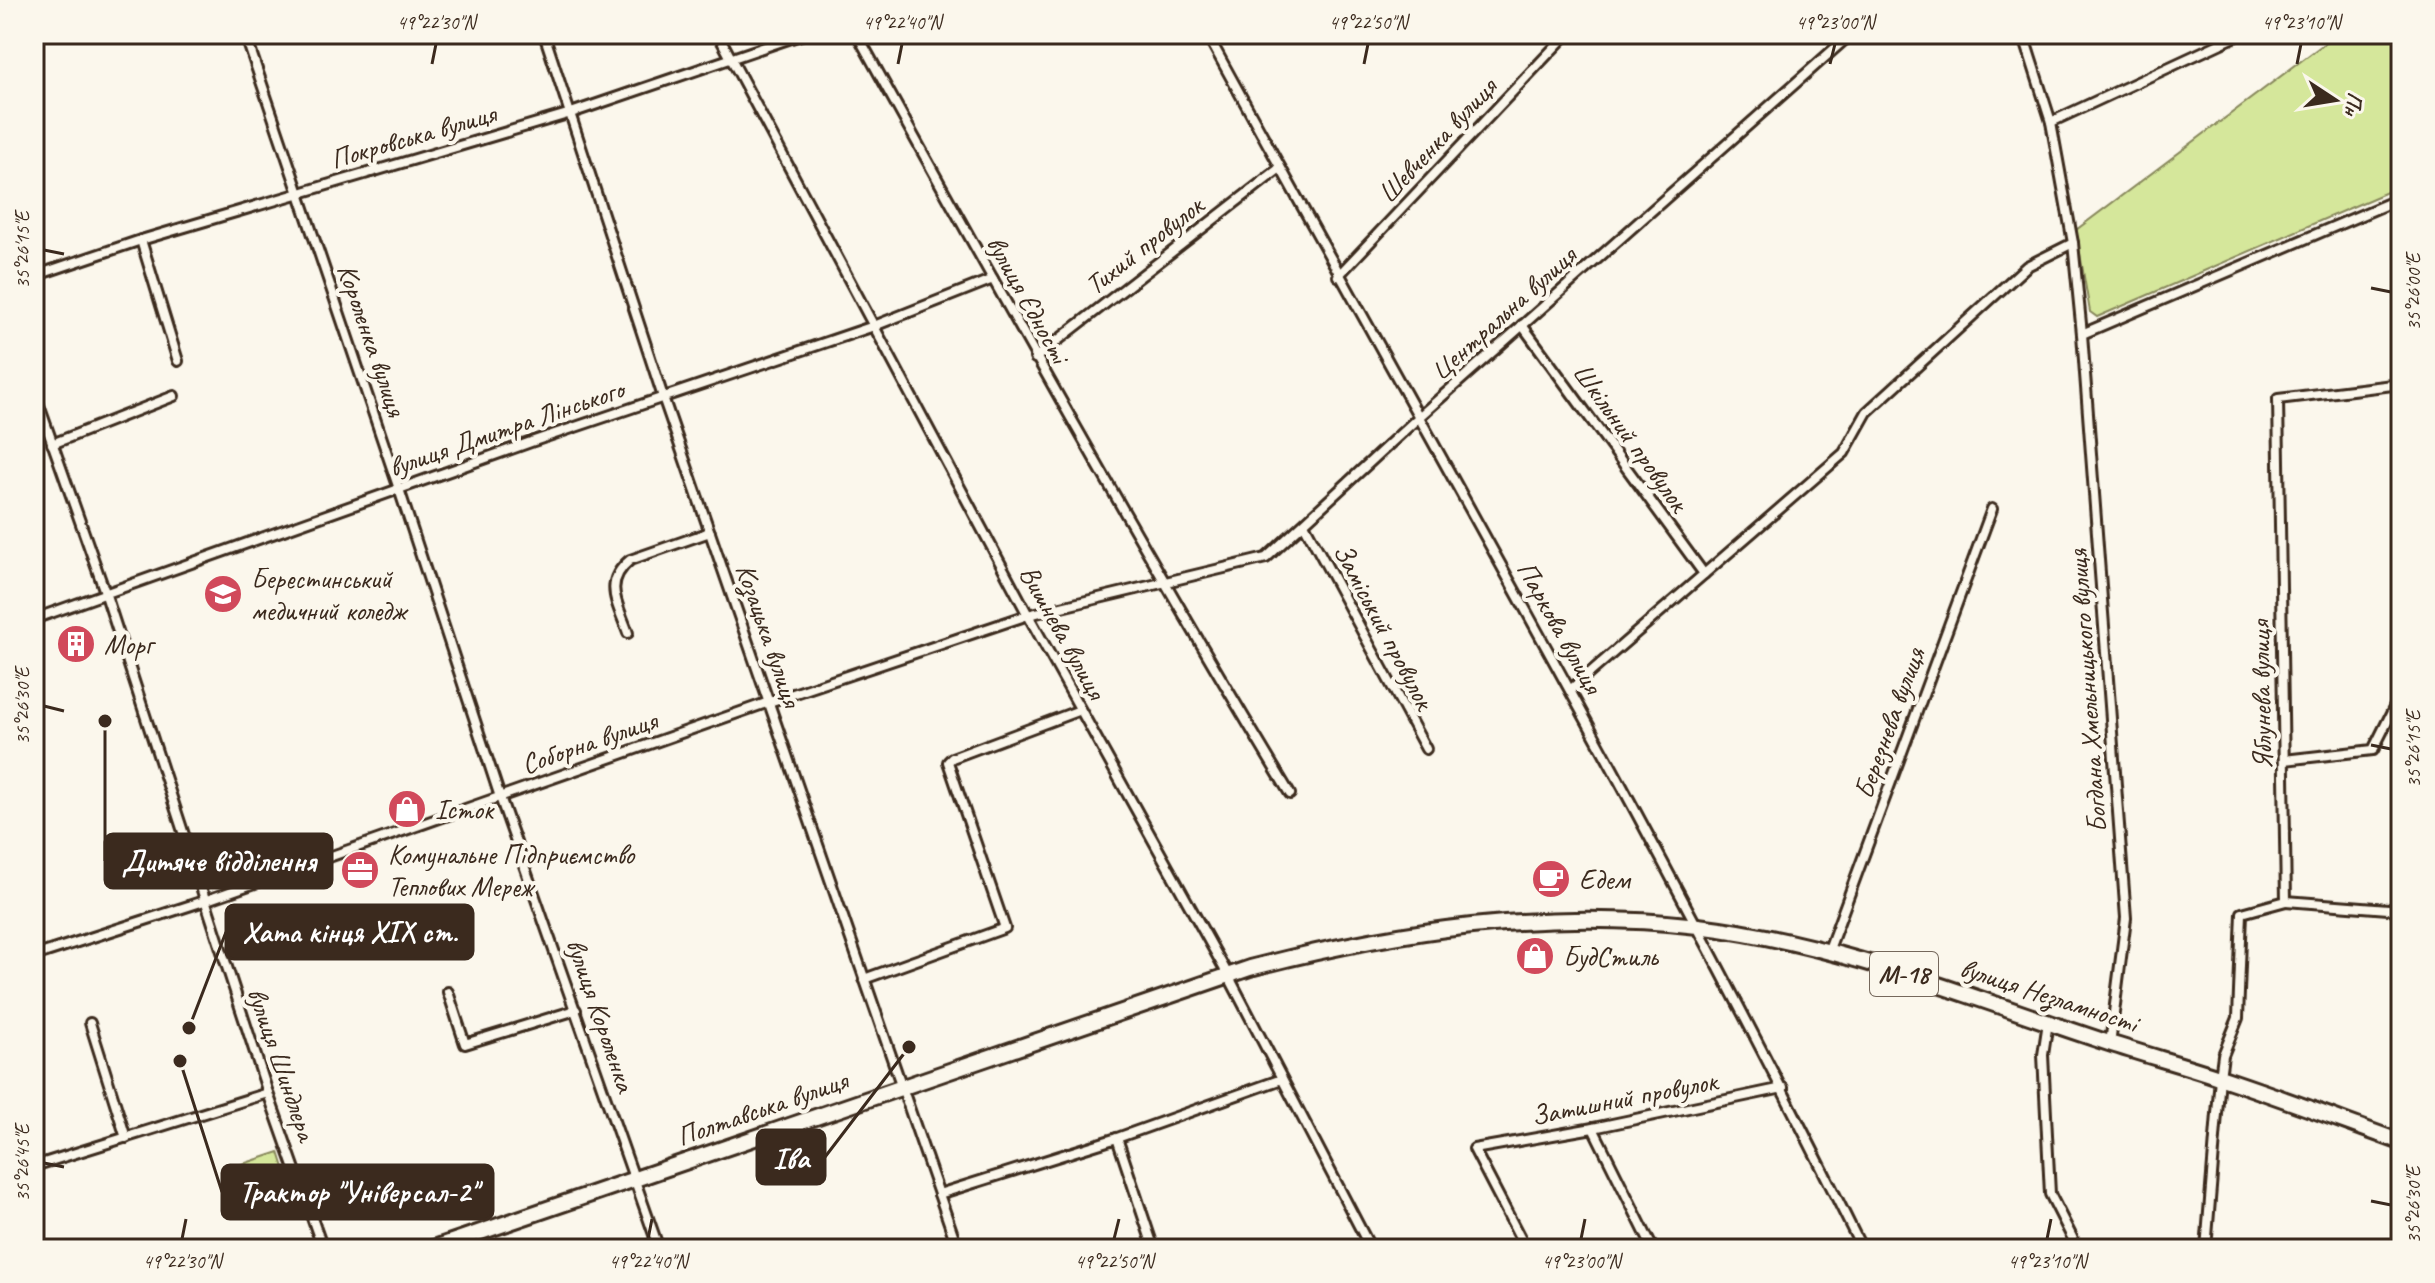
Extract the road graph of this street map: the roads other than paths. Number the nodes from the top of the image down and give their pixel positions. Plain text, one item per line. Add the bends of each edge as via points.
1 (245, 34) edge
2 (544, 34) edge
3 (718, 34) edge
4 (803, 34) edge
5 (857, 34) edge
6 (1207, 34) edge
7 (1567, 34) edge
8 (1851, 34) edge
9 (2023, 34) edge
10 (2241, 34) edge
11 (731, 59) junction
12 (571, 113) junction
13 (2051, 122) junction
14 (1280, 168) junction
15 (300, 193) junction
16 (2401, 198) edge
17 (141, 240) junction
18 (2073, 243) junction
19 (34, 276) edge
20 (1338, 276) junction
21 (993, 279) junction
22 (1522, 325) junction
23 (874, 326) junction
24 (2082, 334) junction
25 (1035, 358) junction
26 (178, 361) dead end
27 (2401, 384) edge
28 (34, 391) edge
29 (174, 396) dead end
30 (663, 397) junction
31 (1420, 416) junction
32 (52, 444) junction
33 (399, 489) junction
34 (1992, 509) dead end
35 (1304, 524) junction
36 (710, 532) junction
37 (1704, 574) junction
38 (1164, 584) junction
39 (106, 595) junction
40 (1028, 615) junction
41 (34, 619) edge
42 (628, 633) dead end
43 (1570, 690) junction
44 (2401, 694) edge
45 (769, 702) junction
46 (1080, 710) junction
47 (1426, 749) dead end
48 (2284, 760) junction
49 (1290, 794) dead end
50 (500, 797) junction
51 (204, 901) junction
52 (2286, 901) junction
53 (2401, 910) edge
54 (1699, 926) junction
55 (1387, 936) joint
56 (1828, 952) junction
57 (34, 956) edge
58 (1228, 975) junction
59 (864, 979) junction
60 (448, 992) dead end
61 (576, 1010) junction
62 (2048, 1022) junction
63 (90, 1023) dead end
64 (2110, 1044) junction
65 (2220, 1077) junction
66 (1282, 1079) junction
67 (901, 1087) junction
68 (1783, 1088) junction
69 (268, 1093) junction
70 (1593, 1128) junction
71 (126, 1138) junction
72 (1117, 1138) junction
73 (2401, 1142) edge
74 (34, 1166) edge
75 (634, 1181) junction
76 (939, 1194) junction
77 (323, 1249) edge
78 (431, 1249) edge
79 (659, 1249) edge
80 (958, 1249) edge
81 (1154, 1249) edge
82 (1371, 1249) edge
83 (1526, 1249) edge
84 (1653, 1249) edge
85 (1862, 1249) edge
86 (2078, 1249) edge
87 (2206, 1249) edge

1 - 15 street, Короленка вулиця
2 - 12 street, Козацька вулиця
3 - 11 street, Вишнева вулиця
4 - 11 street, Покровська вулиця
5 - 21 street, вулиця Єдності
6 - 14 street, Паркова вулиця
7 - 20 street, Шевченка вулиця
8 - 22 street, Центральна вулиця
9 - 13 street, Богдана Хмельницького вулиця
10 - 13 street
11 - 12 street, Покровська вулиця
11 - 23 street, Вишнева вулиця
12 - 15 street, Покровська вулиця
12 - 30 street, Козацька вулиця
13 - 18 street, Богдана Хмельницького вулиця
14 - 20 street, Паркова вулиця
14 - 25 street, Тихий провулок
15 - 17 street, Покровська вулиця
15 - 33 street, Короленка вулиця
16 - 24 street
17 - 19 street, Покровська вулиця
17 - 26 street
18 - 24 street, Богдана Хмельницького вулиця
18 - 37 street via 2027,266 1867,412 1844,453
20 - 31 street, Паркова вулиця
21 - 23 street, вулиця Дмитра Лінського
21 - 25 street, вулиця Єдності
22 - 31 street, Центральна вулиця
22 - 37 street, Шкільний провулок
23 - 30 street, вулиця Дмитра Лінського
23 - 40 street, Вишнева вулиця
24 - 64 street, Богдана Хмельницького вулиця via 2126,918
25 - 38 street, вулиця Єдності
27 - 48 street, Яблунева вулиця via 2278,399
28 - 32 street, вулиця Шиндлера
29 - 32 street
30 - 33 street, вулиця Дмитра Лінського
30 - 36 street, Козацька вулиця
31 - 35 street, Центральна вулиця
31 - 43 street, Паркова вулиця
32 - 39 street, вулиця Шиндлера
33 - 39 street, вулиця Дмитра Лінського
33 - 50 street, Короленка вулиця
34 - 56 street, Березнева вулиця
35 - 38 street, Центральна вулиця via 1266,558
35 - 47 street, Заміський провулок
36 - 42 street via 630,560 621,568 614,577 614,593
36 - 45 street, Козацька вулиця
37 - 43 street
38 - 40 street, Соборна вулиця
38 - 49 street, вулиця Єдності
39 - 41 street, вулиця Дмитра Лінського
39 - 51 street, вулиця Шиндлера
40 - 45 street, Соборна вулиця
40 - 46 street, Вишнева вулиця
43 - 54 street, Паркова вулиця
44 - 48 street via 2373,750
45 - 50 street, Соборна вулиця
45 - 59 street, Козацька вулиця
46 - 58 street, Вишнева вулиця
46 - 59 street via 948,762 1005,928
48 - 52 street, Яблунева вулиця
50 - 51 street, Соборна вулиця
50 - 61 street, вулиця Короленка
51 - 57 street, Соборна вулиця
51 - 69 street, вулиця Шиндлера
52 - 53 street
52 - 65 street via 2242,913 2238,1018
54 - 55 highway, вулиця Незламності / М-18 via 1557,921
54 - 56 highway, вулиця Незламності / М-18
54 - 68 street, Паркова вулиця
55 - 58 highway, Полтавська вулиця / М-18
56 - 62 highway, вулиця Незламності / М-18
58 - 66 street, Вишнева вулиця
58 - 67 highway, Полтавська вулиця / М-18
59 - 67 street, Козацька вулиця
60 - 61 street via 465,1044
61 - 75 street, вулиця Короленка
62 - 64 highway, вулиця Незламності / М-18
62 - 86 street via 2043,1055 2050,1194
63 - 71 street
64 - 65 highway, вулиця Незламності / М-18
65 - 73 highway, вулиця Незламності / М-18
65 - 87 street
66 - 72 street
66 - 82 street, Вишнева вулиця
67 - 75 highway, Полтавська вулиця / М-18
67 - 76 street, Козацька вулиця
68 - 70 street, Затишний провулок
68 - 85 street, Паркова вулиця
69 - 71 street
69 - 77 street, вулиця Шиндлера
70 - 83 street, Затишний провулок via 1474,1149
70 - 84 street
71 - 74 street
72 - 76 street
72 - 81 street
75 - 78 highway, Полтавська вулиця / М-18
75 - 79 street, вулиця Короленка
76 - 80 street, Козацька вулиця

